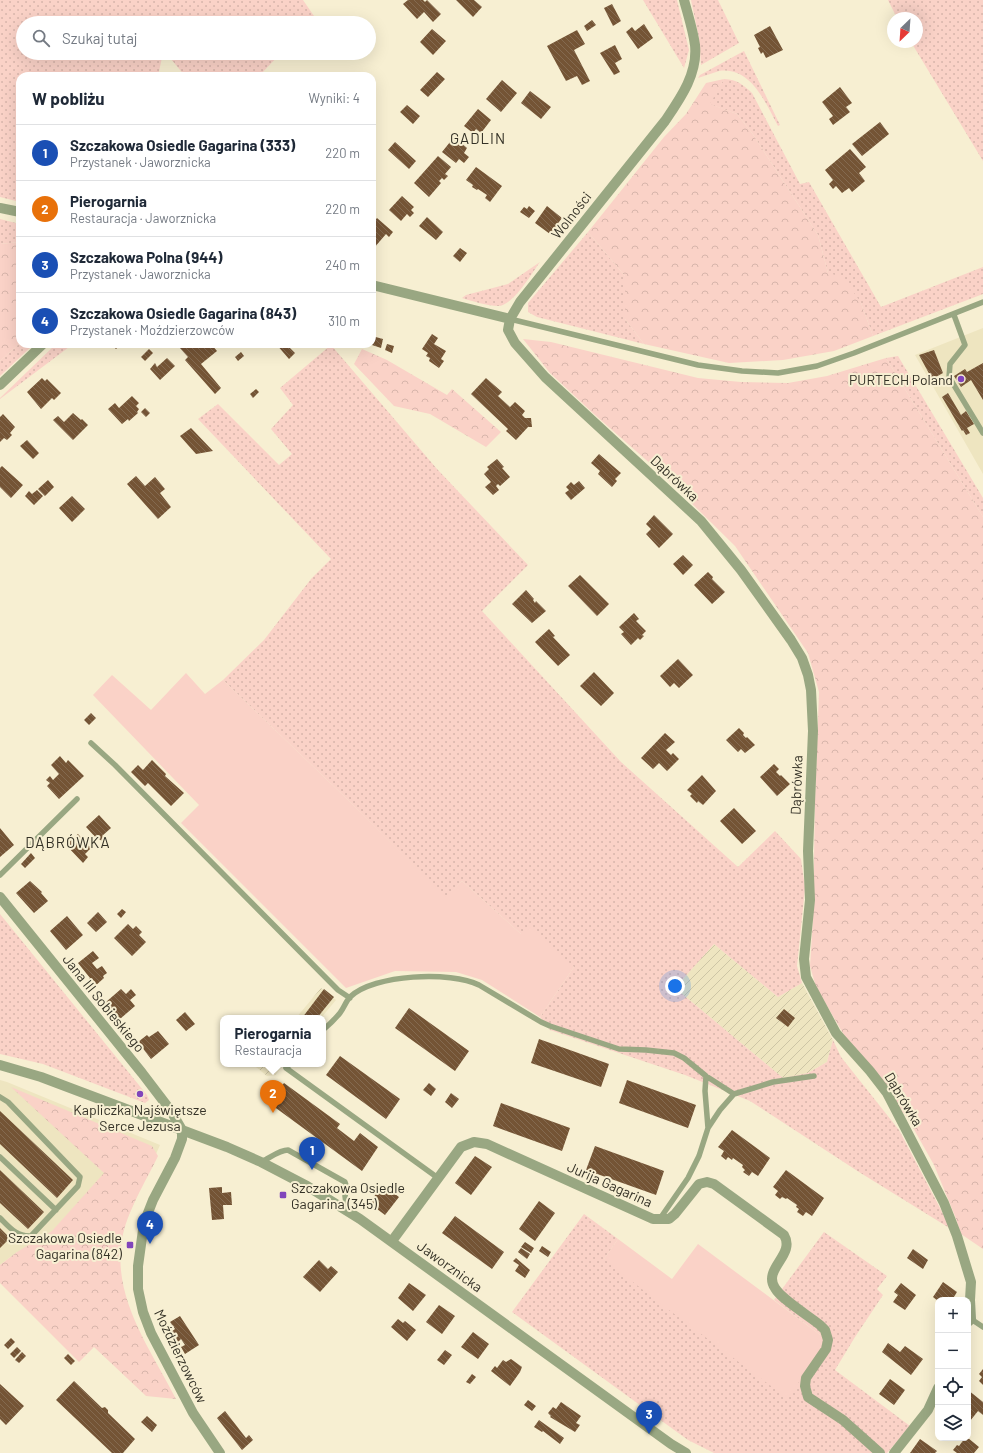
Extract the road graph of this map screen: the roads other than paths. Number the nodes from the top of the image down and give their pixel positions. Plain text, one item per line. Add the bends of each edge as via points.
1 (684, 0) edge
2 (0, 208) edge
3 (16, 211) edge
4 (376, 286) edge
5 (983, 302) edge
6 (954, 315) junction
7 (510, 319) junction
8 (39, 348) edge
9 (0, 385) edge
10 (983, 433) edge
11 (91, 744) dead end
12 (77, 799) dead end
13 (0, 874) edge
14 (0, 897) edge
15 (350, 998) junction
16 (326, 1027) edge
17 (0, 1065) edge
18 (289, 1067) edge
19 (706, 1076) junction
20 (814, 1076) dead end
21 (734, 1094) junction
22 (0, 1097) edge
23 (708, 1128) junction
24 (182, 1130) junction
25 (0, 1157) edge
26 (261, 1162) junction
27 (438, 1178) junction
28 (56, 1210) junction
29 (347, 1210) junction
30 (0, 1218) edge
31 (659, 1220) junction
32 (392, 1241) junction
33 (970, 1297) edge
34 (971, 1321) edge
35 (983, 1327) edge
36 (935, 1395) edge
37 (220, 1453) edge
38 (686, 1453) edge
39 (880, 1453) edge
40 (894, 1453) edge

1 - 7 street, Wolności via 695,45 695,60 681,96 665,121 520,302
2 - 3 street
4 - 7 street
5 - 6 lane
6 - 7 lane via 817,366 778,373 698,365
6 - 10 lane via 965,345 950,364 949,378
7 - 33 street, Dąbrówka via 508,330 515,343 545,377 702,521 741,570 802,658 811,690 813,731 808,851 810,900 804,959 806,977 836,1033 887,1093 944,1203 971,1282
8 - 9 street
11 - 15 lane via 115,765 338,990
12 - 13 lane
14 - 24 street, Jana III Sobieskiego via 142,1073
15 - 16 lane
15 - 19 lane via 379,982 398,978 458,978 479,985 550,1026 619,1049 674,1053
17 - 24 street, Jaworznicka via 41,1077
18 - 27 lane
19 - 21 lane
19 - 23 lane
20 - 21 lane via 773,1082
21 - 23 lane
22 - 28 lane via 8,1102 80,1177 78,1186
23 - 31 lane via 699,1156 688,1178
24 - 26 street, Jaworznicka
24 - 37 street, Moździerzowców via 182,1139 175,1158 144,1223 138,1266 138,1289 151,1333 193,1413
25 - 28 lane
26 - 29 street, Jaworznicka
26 - 29 lane via 281,1150 288,1150 345,1182
27 - 31 street, Jurija Gagarina via 461,1146 480,1142
27 - 32 street, Jurija Gagarina
28 - 30 lane via 31,1236 23,1237 16,1233
29 - 32 street, Jaworznicka
31 - 39 street, Jurija Gagarina via 669,1219 699,1184 707,1182 714,1184 784,1235 787,1241 786,1251 772,1277 774,1287 820,1325 825,1330 828,1340 826,1349 806,1378 808,1397 843,1420
32 - 38 street, Jaworznicka
34 - 35 lane
36 - 40 street via 928,1410

